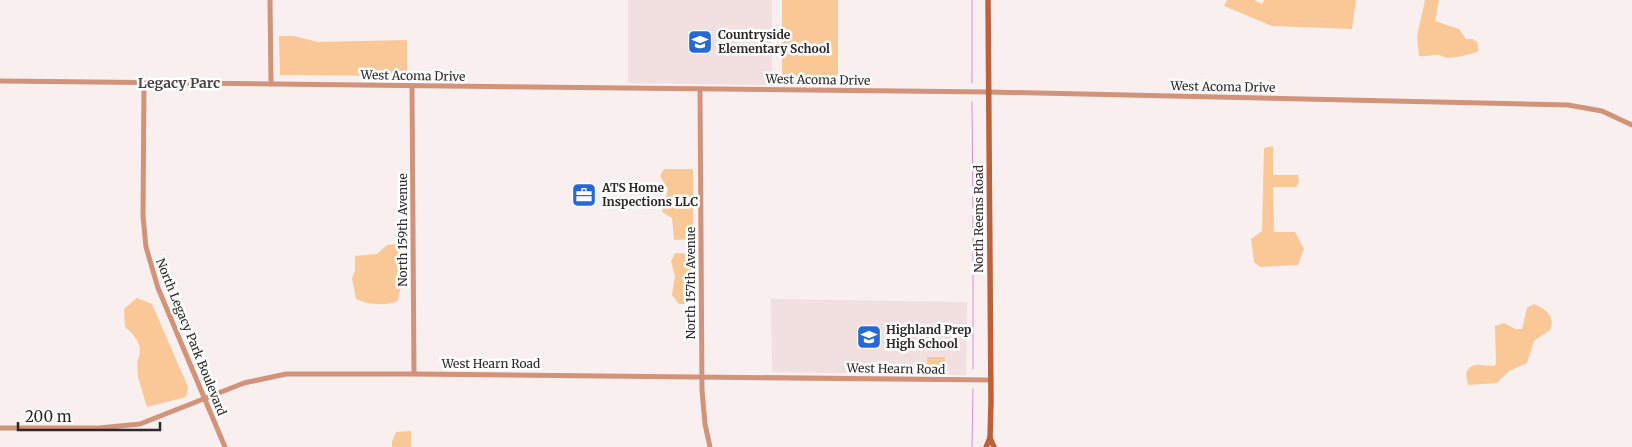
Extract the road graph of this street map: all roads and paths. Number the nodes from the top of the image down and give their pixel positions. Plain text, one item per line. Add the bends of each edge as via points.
1 (270, 0) edge
2 (988, 0) edge
3 (0, 81) edge
4 (144, 83) junction
5 (271, 84) junction
6 (412, 86) junction
7 (700, 89) junction
8 (989, 92) junction
9 (1632, 125) edge
10 (414, 374) junction
11 (702, 376) junction
12 (990, 380) junction
13 (205, 400) junction
14 (0, 428) edge
15 (990, 438) junction
16 (225, 447) edge
17 (710, 447) edge
18 (986, 447) edge
19 (994, 447) edge

1 - 5 street
2 - 8 main road, North Reems Road
3 - 4 street, West Acoma Drive
4 - 5 street, West Acoma Drive
4 - 13 street, North Legacy Park Boulevard via 143,216 146,247 155,280
5 - 6 street, West Acoma Drive
6 - 7 street, West Acoma Drive
6 - 10 street, North 159th Avenue
7 - 8 street, West Acoma Drive
7 - 11 street, North 157th Avenue
8 - 9 street, West Acoma Drive via 1568,105 1602,111
8 - 12 main road, North Reems Road
10 - 11 street, West Hearn Road
10 - 13 street, West Hearn Road via 271,376 244,383
11 - 12 street, West Hearn Road
11 - 17 street, North 157th Avenue via 703,412
12 - 15 main road, North Reems Road
13 - 14 street, West Hearn Road via 148,422 124,426
13 - 16 street, North Legacy Park Boulevard
15 - 18 main road, North Reems Road
15 - 19 main road, North Reems Road

